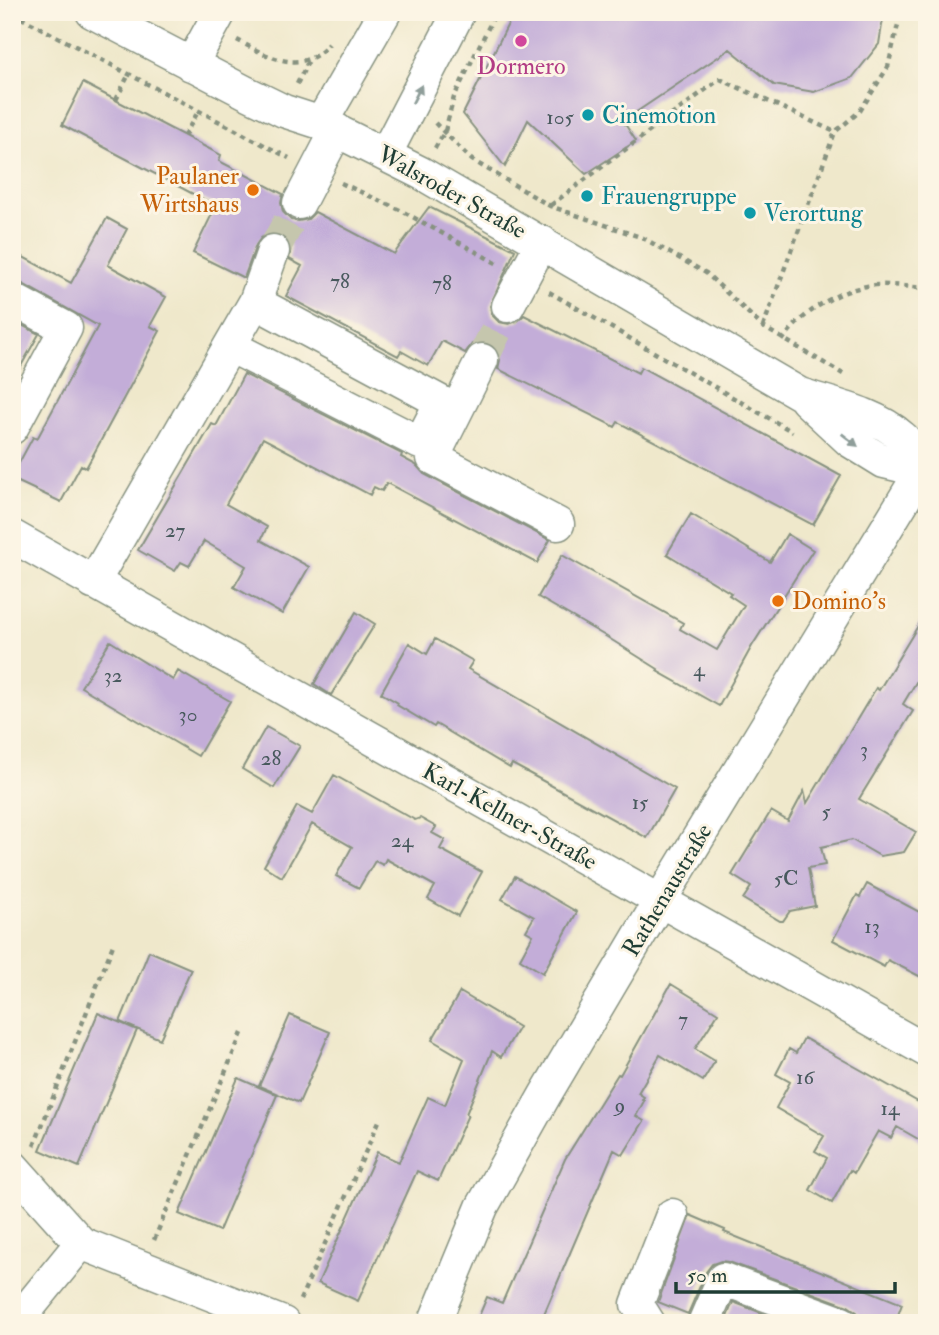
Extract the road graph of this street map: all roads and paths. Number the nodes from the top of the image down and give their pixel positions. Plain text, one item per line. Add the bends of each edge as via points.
1 (92, 12) edge
2 (385, 12) edge
3 (459, 12) edge
4 (496, 12) edge
5 (901, 12) edge
6 (12, 13) edge
7 (216, 20) edge
8 (102, 60) dead end
9 (191, 65) junction
10 (351, 71) junction
11 (129, 74) dead end
12 (116, 100) dead end
13 (412, 105) junction
14 (199, 110) dead end
15 (329, 127) junction
16 (444, 131) junction
17 (835, 132) junction
18 (184, 136) dead end
19 (386, 155) junction
20 (299, 203) tunnel mouth
21 (550, 206) junction
22 (542, 242) junction
23 (273, 251) tunnel mouth
24 (927, 289) edge
25 (546, 290) dead end
26 (12, 299) edge
27 (255, 302) junction
28 (508, 306) tunnel mouth
29 (762, 327) junction
30 (783, 339) junction
31 (230, 346) junction
32 (482, 360) tunnel mouth
33 (768, 374) junction
34 (850, 378) dead end
35 (12, 428) edge
36 (801, 437) dead end
37 (925, 471) edge
38 (558, 524) dead end
39 (12, 536) edge
40 (93, 583) junction
41 (661, 900) junction
42 (113, 945) dead end
43 (242, 1033) dead end
44 (927, 1051) edge
45 (380, 1119) dead end
46 (17, 1171) edge
47 (672, 1215) dead end
48 (81, 1243) junction
49 (143, 1267) junction
50 (289, 1317) edge
51 (16, 1323) edge
52 (434, 1323) edge
53 (649, 1323) edge
54 (704, 1323) edge
55 (842, 1323) edge

1 - 9 street, Walsroder Straße
2 - 10 street
13 -> 3 street
4 - 16 path via 454,97
5 - 17 path via 888,67 860,111
6 - 8 path
7 - 9 street
7 - 10 path via 263,54 287,62 321,54
9 - 15 street, Walsroder Straße via 284,111
10 - 15 street
11 - 12 path
13 - 16 path
13 - 19 street
14 - 18 path
15 - 19 street, Walsroder Straße
15 - 20 street
16 - 21 path via 472,160
17 - 21 path via 720,79
17 - 29 path
19 - 22 street, Walsroder Straße
21 - 29 path via 643,238 695,267
22 - 28 street
22 - 33 street, Walsroder Straße
23 - 27 street
24 - 30 path via 863,286 802,317
25 - 36 path
26 - 35 street via 66,328
27 - 31 street
27 - 31 street via 441,402 420,443
29 - 30 path
30 - 33 path
30 - 34 path
31 - 40 street
32 - 38 street via 433,457
33 - 37 street, Walsroder Straße via 800,394 884,425 904,438
37 - 41 street, Rathenaustraße
39 - 40 street, Karl-Kellner-Straße
40 - 41 street, Karl-Kellner-Straße
41 - 44 street, Karl-Kellner-Straße
41 - 52 street, Rathenaustraße via 482,1207
42 - 46 path
43 - 49 path
45 - 50 path
46 - 48 street
47 - 53 street via 637,1304
48 - 49 street
48 - 51 street
49 - 50 street
54 - 55 street via 723,1279

